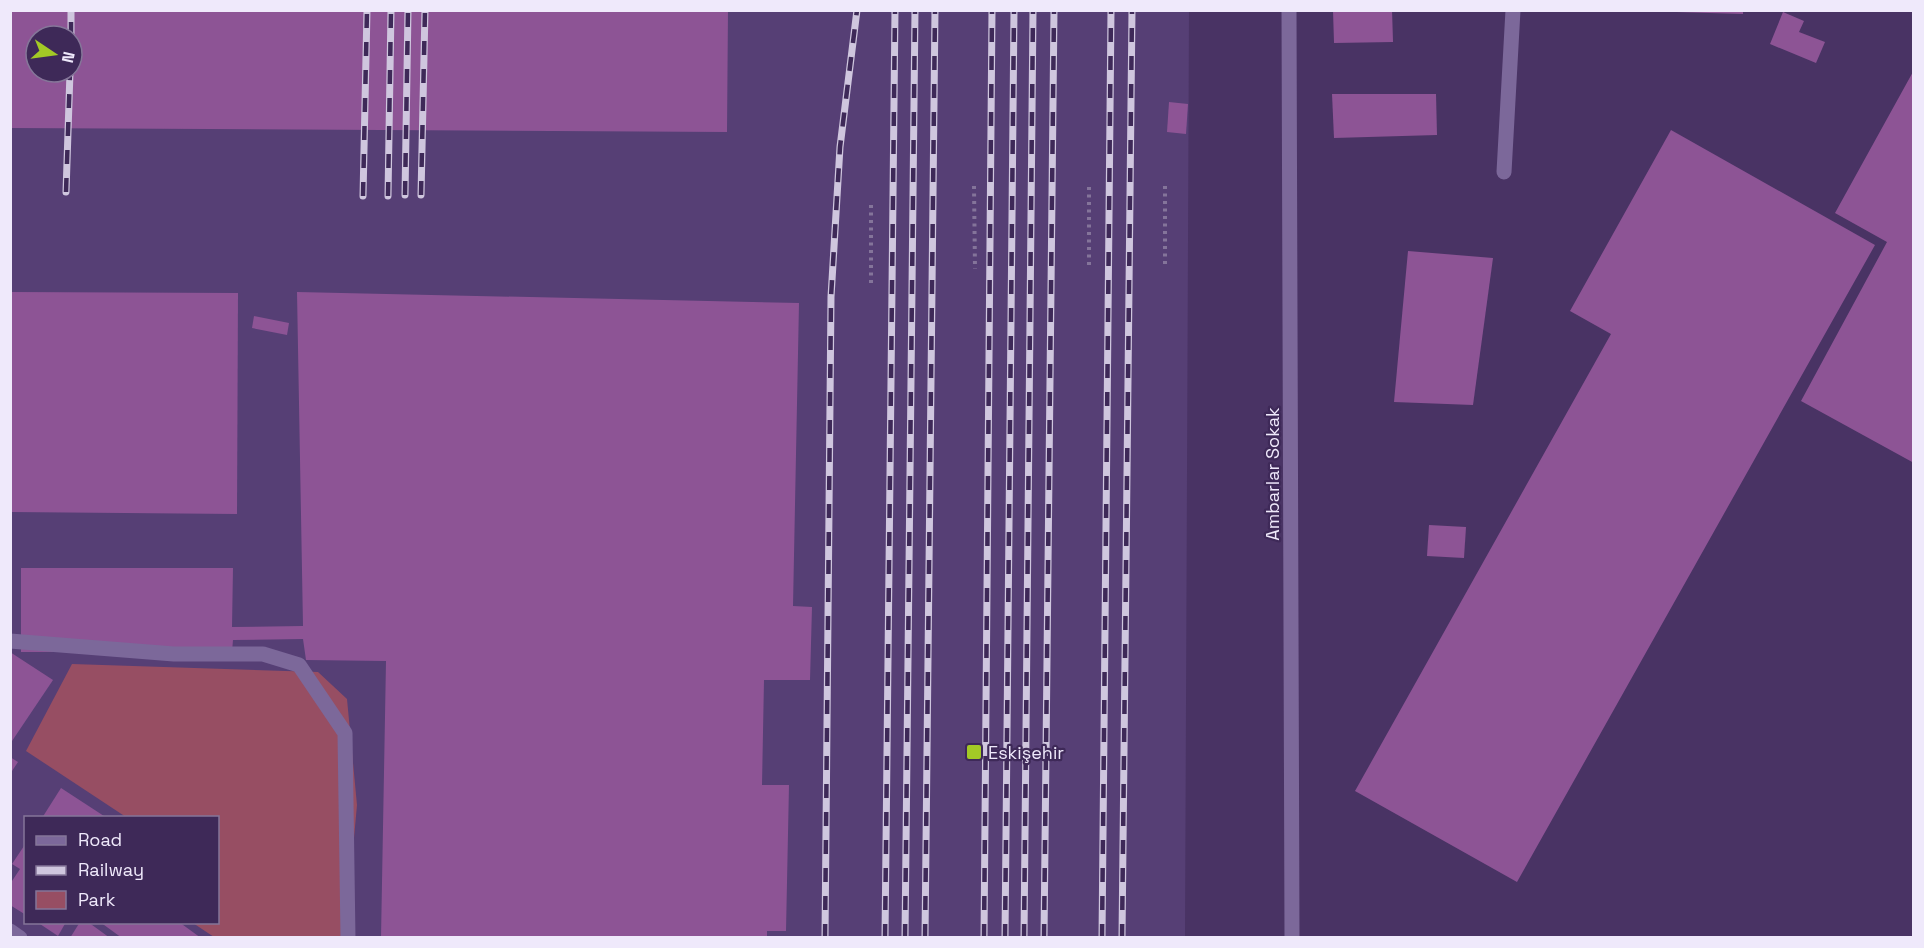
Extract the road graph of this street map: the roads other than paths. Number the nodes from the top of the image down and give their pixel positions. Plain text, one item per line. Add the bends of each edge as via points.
1 (1289, 10) edge
2 (1513, 10) edge
3 (1504, 172) dead end
4 (10, 641) edge
5 (10, 931) edge
6 (20, 938) edge
7 (348, 938) edge
8 (1292, 938) edge

1 - 8 street, Ambarlar Sokak
2 - 3 street
4 - 7 street via 174,654 263,654 299,665 345,733
5 - 6 street

